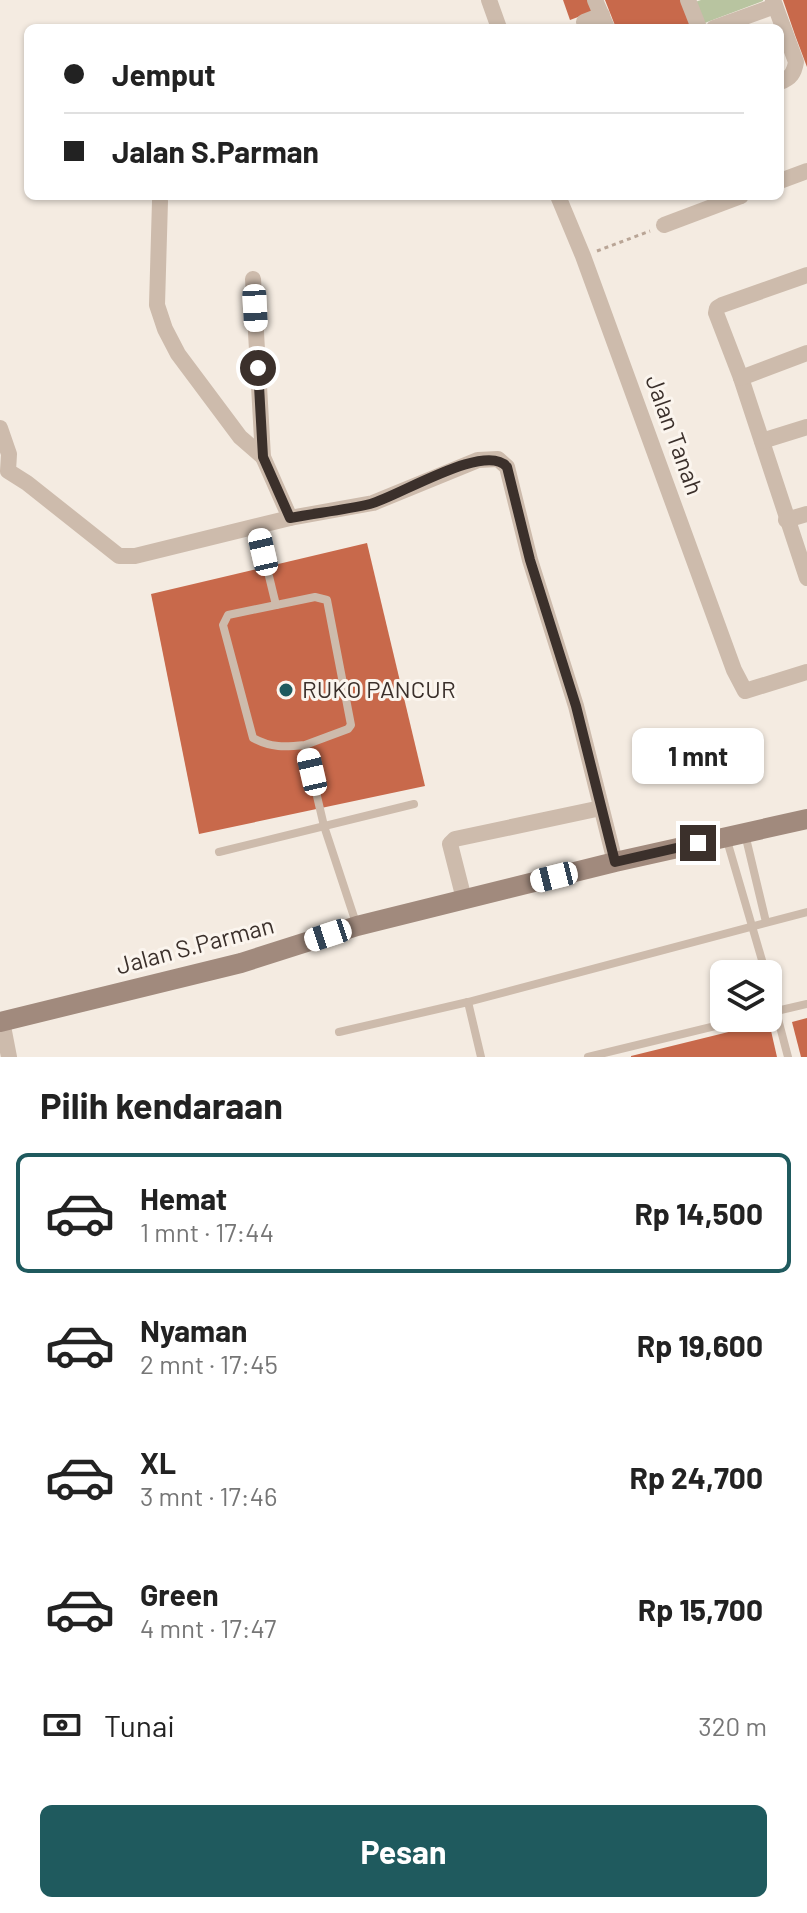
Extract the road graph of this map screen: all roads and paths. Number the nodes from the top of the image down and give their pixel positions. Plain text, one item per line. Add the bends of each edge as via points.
1 (489, 0) edge
2 (688, 0) edge
3 (774, 3) edge
4 (601, 14) edge
5 (584, 22) dead end
6 (498, 24) edge
7 (697, 24) edge
8 (724, 24) edge
9 (782, 24) edge
10 (784, 30) edge
11 (784, 80) edge
12 (807, 171) edge
13 (784, 180) edge
14 (560, 200) edge
15 (730, 200) edge
16 (160, 201) dead end
17 (664, 225) joint
18 (583, 256) junction
19 (807, 275) edge
20 (253, 279) dead end
21 (807, 353) edge
22 (741, 378) junction
23 (807, 427) edge
24 (0, 428) edge
25 (762, 441) junction
26 (263, 457) junction
27 (807, 514) edge
28 (290, 518) junction
29 (786, 520) junction
30 (257, 526) junction
31 (807, 578) edge
32 (276, 605) junction
33 (807, 672) edge
34 (305, 745) junction
35 (414, 804) dead end
36 (601, 808) junction
37 (807, 819) edge
38 (324, 826) junction
39 (735, 834) junction
40 (219, 852) dead end
41 (615, 862) junction
42 (464, 899) junction
43 (807, 912) edge
44 (766, 922) junction
45 (357, 926) junction
46 (751, 926) junction
47 (762, 960) edge
48 (468, 1002) junction
49 (807, 1004) edge
50 (782, 1010) edge
51 (6, 1021) edge
52 (710, 1027) edge
53 (339, 1032) dead end
54 (779, 1032) edge
55 (9, 1057) edge
56 (481, 1057) edge
57 (588, 1057) edge
58 (788, 1057) edge

1 - 6 street
2 - 7 street
3 - 8 street
3 - 9 street
4 - 5 street
10 - 11 street via 796,62 795,72
12 - 13 street
14 - 18 street, Jalan Tanah
15 - 17 street
16 - 26 street via 157,305 165,329 240,437
17 - 18 path
18 - 33 street, Jalan Tanah via 745,691
19 - 22 street via 717,308
20 - 26 street
21 - 22 street
22 - 25 street
23 - 25 street
24 - 30 street via 9,454 8,471 119,556
25 - 29 street
26 - 28 street
27 - 29 street
28 - 30 street
28 - 36 street via 373,503 478,460 504,463
29 - 31 street
30 - 32 lane
32 - 34 lane via 315,597 327,600 351,725
32 - 34 lane via 228,615 223,625 253,738 265,745
34 - 38 lane
35 - 38 lane
36 - 41 street
36 - 42 street via 455,839 450,844
37 - 39 main road, Jalan S.Parman
38 - 40 lane
38 - 45 lane
39 - 41 main road, Jalan S.Parman
39 - 44 lane
39 - 46 lane
41 - 42 main road, Jalan S.Parman
42 - 45 main road, Jalan S.Parman
43 - 44 lane
44 - 46 lane
45 - 51 main road, Jalan S.Parman via 241,963
46 - 47 lane
46 - 48 lane
48 - 53 lane
48 - 56 lane
49 - 50 lane
51 - 55 street
52 - 57 lane
54 - 58 lane

